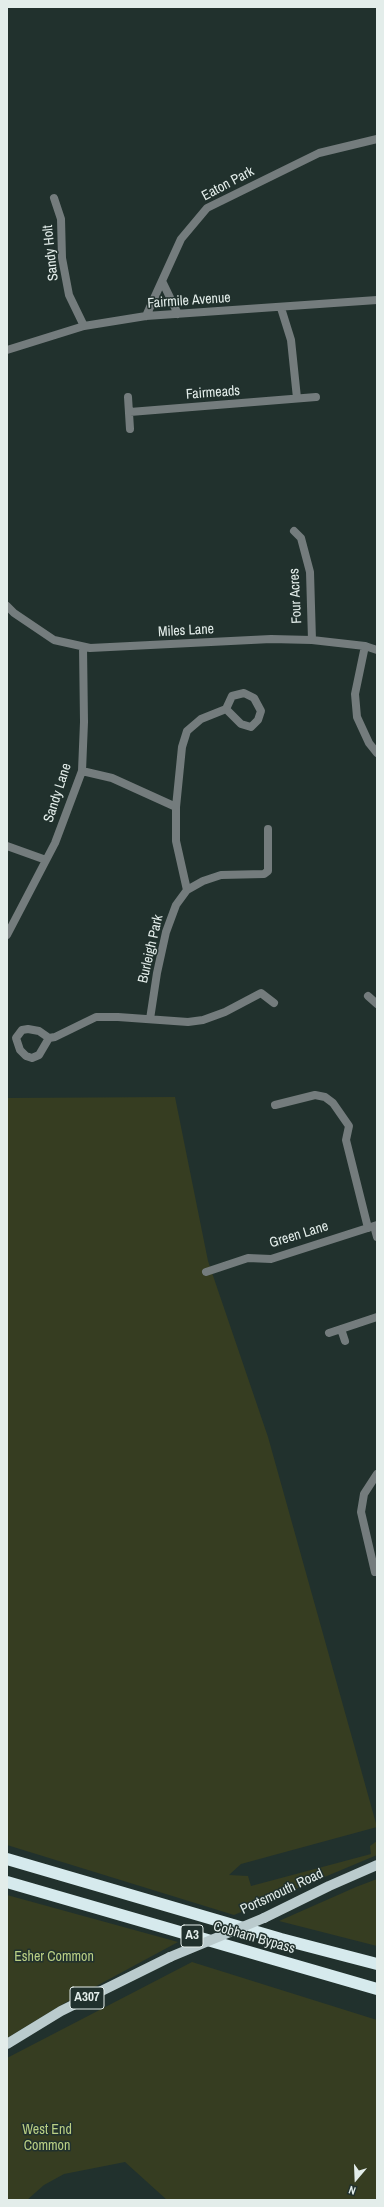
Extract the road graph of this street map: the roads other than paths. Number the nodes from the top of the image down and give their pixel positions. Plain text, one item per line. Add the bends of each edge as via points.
1 (377, 139) edge
2 (54, 198) dead end
3 (162, 281) junction
4 (377, 300) edge
5 (281, 308) junction
6 (178, 314) junction
7 (146, 316) junction
8 (84, 326) junction
9 (7, 350) edge
10 (128, 397) dead end
11 (316, 397) dead end
12 (297, 398) junction
13 (130, 412) junction
14 (130, 429) dead end
15 (294, 531) dead end
16 (7, 606) edge
17 (312, 640) junction
18 (365, 646) junction
19 (83, 647) junction
20 (377, 650) edge
21 (226, 709) junction
22 (377, 753) edge
23 (82, 771) junction
24 (176, 808) junction
25 (268, 829) dead end
26 (7, 846) edge
27 (46, 860) junction
28 (186, 890) junction
29 (7, 935) edge
30 (368, 996) dead end
31 (274, 1003) dead end
32 (377, 1004) edge
33 (150, 1018) junction
34 (49, 1038) dead end
35 (275, 1106) dead end
36 (373, 1226) edge
37 (377, 1237) edge
38 (206, 1272) dead end
39 (377, 1317) edge
40 (341, 1329) junction
41 (329, 1333) dead end
42 (345, 1341) dead end
43 (377, 1474) edge
44 (375, 1572) dead end
45 (7, 1859) edge
46 (377, 1865) edge
47 (7, 1882) edge
48 (377, 1964) edge
49 (377, 1989) edge
50 (7, 2044) edge

1 - 3 street, Eaton Park via 319,153 207,208 181,239
2 - 8 street, Sandy Holt via 61,219 62,258 69,295
3 - 6 street
3 - 7 street, Eaton Park
4 - 5 street, Fairmile Avenue
5 - 6 street, Fairmile Avenue
5 - 12 street via 291,340
6 - 7 street, Fairmile Avenue
7 - 8 street, Fairmile Avenue
8 - 9 street, Fairmile Avenue
10 - 13 street
11 - 12 street, Fairmeads
12 - 13 street, Fairmeads
13 - 14 street
15 - 17 street, Four Acres via 301,538 310,572
16 - 19 street, Miles Lane via 54,640
17 - 18 street, Miles Lane
17 - 19 street, Miles Lane
18 - 20 street, Miles Lane
18 - 22 street via 355,694 357,716 368,743
19 - 23 street, Sandy Lane
21 - 21 street via 232,696 244,693 254,698 260,711 258,720 251,727 241,724
21 - 24 street via 201,718 187,731 182,747
23 - 24 street via 112,778
23 - 27 street, Sandy Lane via 55,844
24 - 28 street via 176,841
25 - 28 street via 268,871 264,874 221,875
26 - 27 street
27 - 29 street, Sandy Lane
28 - 33 street, Burleigh Park via 176,905 166,932
30 - 32 street
31 - 33 street via 261,993 203,1020 181,1023
33 - 34 street via 96,1017 54,1038
35 - 36 street via 310,1096 325,1097 333,1103 349,1126 346,1140
36 - 37 street
36 - 38 street, Green Lane via 271,1259 248,1258
39 - 40 street
40 - 41 street
40 - 42 street
43 - 44 street via 364,1494 361,1512
45 - 48 highway, Cobham Bypass / A3
46 - 50 main road, Portsmouth Road / A307, bridge via 264,1918 170,1956 61,2010
47 - 49 highway, Cobham Bypass / A3

